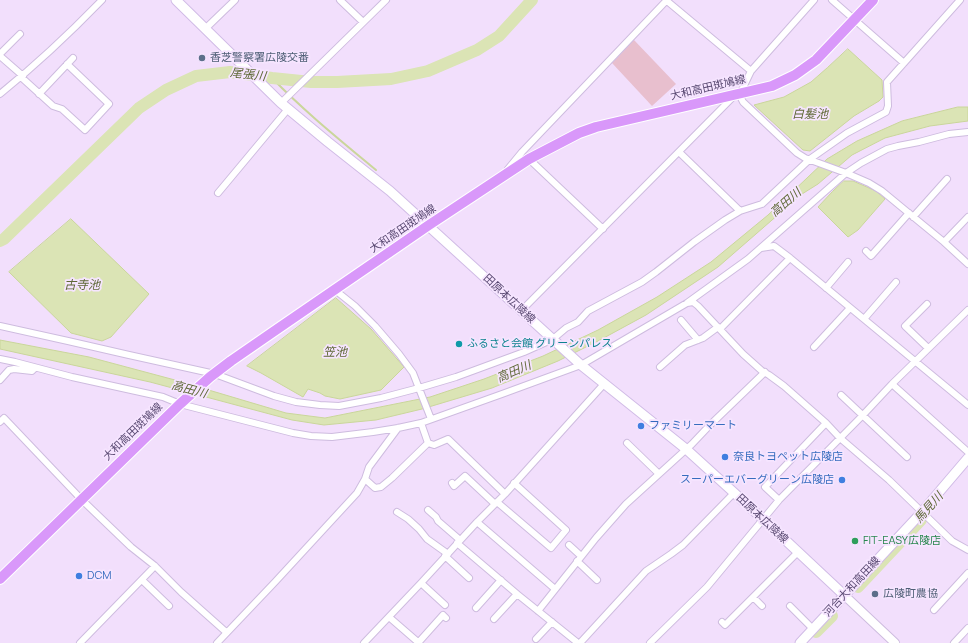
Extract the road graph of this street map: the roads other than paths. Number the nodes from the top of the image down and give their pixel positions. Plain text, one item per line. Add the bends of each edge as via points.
1 (102, 0) edge
2 (176, 0) edge
3 (235, 0) edge
4 (340, 0) edge
5 (386, 0) edge
6 (667, 0) edge
7 (814, 0) edge
8 (832, 0) edge
9 (873, 0) edge
10 (960, 0) edge
11 (855, 20) junction
12 (363, 22) junction
13 (205, 29) junction
14 (20, 34) dead end
15 (0, 55) edge
16 (73, 58) dead end
17 (904, 63) junction
18 (67, 64) junction
19 (752, 71) junction
20 (22, 76) junction
21 (0, 94) edge
22 (39, 94) junction
23 (737, 94) junction
24 (288, 98) junction
25 (968, 132) edge
26 (679, 152) junction
27 (529, 159) junction
28 (812, 160) junction
29 (843, 172) junction
30 (947, 179) dead end
31 (499, 180) junction
32 (218, 193) dead end
33 (740, 211) junction
34 (911, 215) junction
35 (968, 217) edge
36 (429, 225) junction
37 (603, 229) junction
38 (944, 242) junction
39 (761, 248) junction
40 (866, 251) dead end
41 (790, 258) junction
42 (848, 262) dead end
43 (968, 264) edge
44 (896, 282) dead end
45 (826, 288) junction
46 (335, 290) junction
47 (686, 303) junction
48 (927, 304) dead end
49 (850, 308) junction
50 (968, 310) edge
51 (522, 311) junction
52 (864, 319) junction
53 (681, 320) dead end
54 (0, 326) edge
55 (719, 328) junction
56 (554, 340) junction
57 (698, 340) junction
58 (814, 347) dead end
59 (928, 348) junction
60 (0, 359) edge
61 (914, 361) junction
62 (580, 363) junction
63 (35, 368) junction
64 (660, 368) dead end
65 (765, 372) junction
66 (213, 375) junction
67 (0, 380) edge
68 (604, 384) junction
69 (892, 384) junction
70 (420, 390) junction
71 (841, 395) dead end
72 (181, 403) junction
73 (968, 405) edge
74 (863, 415) junction
75 (431, 419) junction
76 (0, 422) edge
77 (421, 423) junction
78 (826, 424) junction
79 (398, 428) junction
80 (840, 438) junction
81 (428, 443) junction
82 (628, 443) dead end
83 (686, 449) junction
84 (968, 452) edge
85 (907, 457) dead end
86 (968, 458) edge
87 (659, 474) junction
88 (365, 479) junction
89 (452, 483) dead end
90 (514, 483) junction
91 (734, 493) junction
92 (505, 494) junction
93 (82, 500) junction
94 (779, 500) junction
95 (496, 503) junction
96 (428, 510) dead end
97 (397, 512) dead end
98 (924, 514) junction
99 (764, 520) junction
100 (477, 522) junction
101 (459, 541) junction
102 (569, 545) dead end
103 (968, 550) edge
104 (798, 552) junction
105 (446, 555) junction
106 (579, 558) junction
107 (156, 566) junction
108 (968, 573) edge
109 (469, 578) dead end
110 (0, 579) edge
111 (142, 580) junction
112 (501, 580) junction
113 (598, 580) dead end
114 (421, 584) junction
115 (555, 589) junction
116 (517, 594) junction
117 (844, 595) junction
118 (753, 597) junction
119 (445, 605) dead end
120 (169, 606) dead end
121 (762, 606) dead end
122 (790, 606) dead end
123 (476, 608) dead end
124 (934, 610) dead end
125 (538, 611) junction
126 (389, 617) junction
127 (446, 618) dead end
128 (494, 619) dead end
129 (552, 622) junction
130 (722, 622) dead end
131 (968, 628) edge
132 (813, 629) junction
133 (226, 632) junction
134 (536, 639) dead end
135 (80, 643) edge
136 (217, 643) edge
137 (364, 643) edge
138 (418, 643) edge
139 (579, 643) edge
140 (650, 643) edge
141 (800, 643) edge
142 (895, 643) edge
143 (954, 643) edge

1 - 20 street
2 - 13 main road, 田原本広陵線
3 - 13 street
4 - 12 street
5 - 12 street
6 - 19 street
6 - 31 street via 522,152
7 - 19 street
8 - 11 street
9 - 11 main road, 大和高田斑鳩線
10 - 17 street
11 - 17 street
11 - 23 main road, 大和高田斑鳩線 via 816,60 795,75 772,86
12 - 24 street
13 - 24 main road, 田原本広陵線 via 263,85
14 - 15 street
15 - 20 street
16 - 18 street
17 - 28 street via 887,82 886,112 846,133
18 - 22 street
18 - 22 street via 109,104 85,130 62,109 53,106
19 - 23 street
20 - 21 street
20 - 22 street
23 - 26 street
23 - 27 main road, 大和高田斑鳩線 via 596,127
23 - 28 street via 798,153
24 - 32 street
24 - 36 main road, 田原本広陵線 via 333,147
25 - 29 street via 887,149
26 - 33 street
26 - 37 street
27 - 31 main road, 大和高田斑鳩線
27 - 37 street
28 - 29 street
28 - 33 street via 762,204
29 - 34 street via 882,191
29 - 39 street
30 - 34 street
31 - 36 main road, 大和高田斑鳩線
33 - 56 street via 642,282 588,311
34 - 38 street
34 - 40 street via 871,256
35 - 38 street
36 - 46 main road, 大和高田斑鳩線
36 - 51 main road, 田原本広陵線
37 - 51 street
38 - 43 street
39 - 41 street via 774,246
39 - 47 street
41 - 45 street
41 - 55 street
42 - 45 street
44 - 52 street
45 - 49 street
46 - 66 main road, 大和高田斑鳩線
46 - 70 street via 375,326 399,354 413,373
47 - 55 street via 693,302
47 - 62 street
48 - 59 street via 905,326
49 - 52 street
49 - 58 street
50 - 59 street
51 - 56 main road, 田原本広陵線
52 - 61 street
53 - 57 street
54 - 66 street
55 - 57 street
55 - 65 street via 743,354
56 - 62 main road, 田原本広陵線
56 - 70 street
57 - 64 street via 685,345
59 - 61 street
60 - 63 street
61 - 69 street
61 - 73 street
62 - 68 main road, 田原本広陵線
62 - 75 street
63 - 67 street via 32,371 9,370
63 - 72 street
65 - 78 street
65 - 83 street
66 - 70 street via 274,396 320,405 338,406
66 - 72 main road, 大和高田斑鳩線
68 - 83 main road, 田原本広陵線
68 - 90 street
69 - 74 street
69 - 84 street
70 - 75 street
71 - 74 street
72 - 79 street via 311,436 332,437
72 - 93 main road, 大和高田斑鳩線
74 - 80 street
74 - 85 street
75 - 77 street
76 - 93 street via 4,418
77 - 79 street
77 - 81 street
78 - 80 street
78 - 94 street via 766,487
79 - 88 street via 369,467
80 - 94 street
80 - 98 street
81 - 88 street via 380,487 374,488
81 - 92 street via 434,445 448,439
82 - 87 street
83 - 87 street
83 - 91 main road, 田原本広陵線
86 - 98 main road, 河合大和高田線
87 - 106 street via 626,504
88 - 133 street via 352,498
89 - 95 street via 454,486 465,476
90 - 92 street
90 - 95 street via 566,530 551,548
91 - 99 main road, 田原本広陵線
91 - 139 street via 683,545 646,571
92 - 95 street
93 - 107 street via 131,547
93 - 110 main road, 大和高田斑鳩線
94 - 99 street
95 - 100 street
96 - 101 street
97 - 105 street
98 - 103 street via 952,541
98 - 117 main road, 河合大和高田線
99 - 104 main road, 田原本広陵線
99 - 140 street via 707,588
100 - 101 street
100 - 115 street
101 - 105 street
101 - 112 street
102 - 106 street
104 - 117 main road, 田原本広陵線
104 - 118 street
105 - 109 street
105 - 114 street
106 - 113 street
106 - 115 street
107 - 111 street
107 - 133 street
108 - 124 street
111 - 120 street
111 - 135 street
112 - 116 street
112 - 123 street
114 - 119 street
114 - 126 street
115 - 125 street
116 - 125 street
116 - 128 street
117 - 132 main road, 河合大和高田線
117 - 142 street
118 - 121 street
118 - 130 street via 725,625
122 - 132 street
125 - 129 street
126 - 137 street
126 - 138 street
127 - 138 street via 443,615
129 - 134 street
129 - 139 street
131 - 143 street
132 - 141 main road, 河合大和高田線
133 - 136 street

